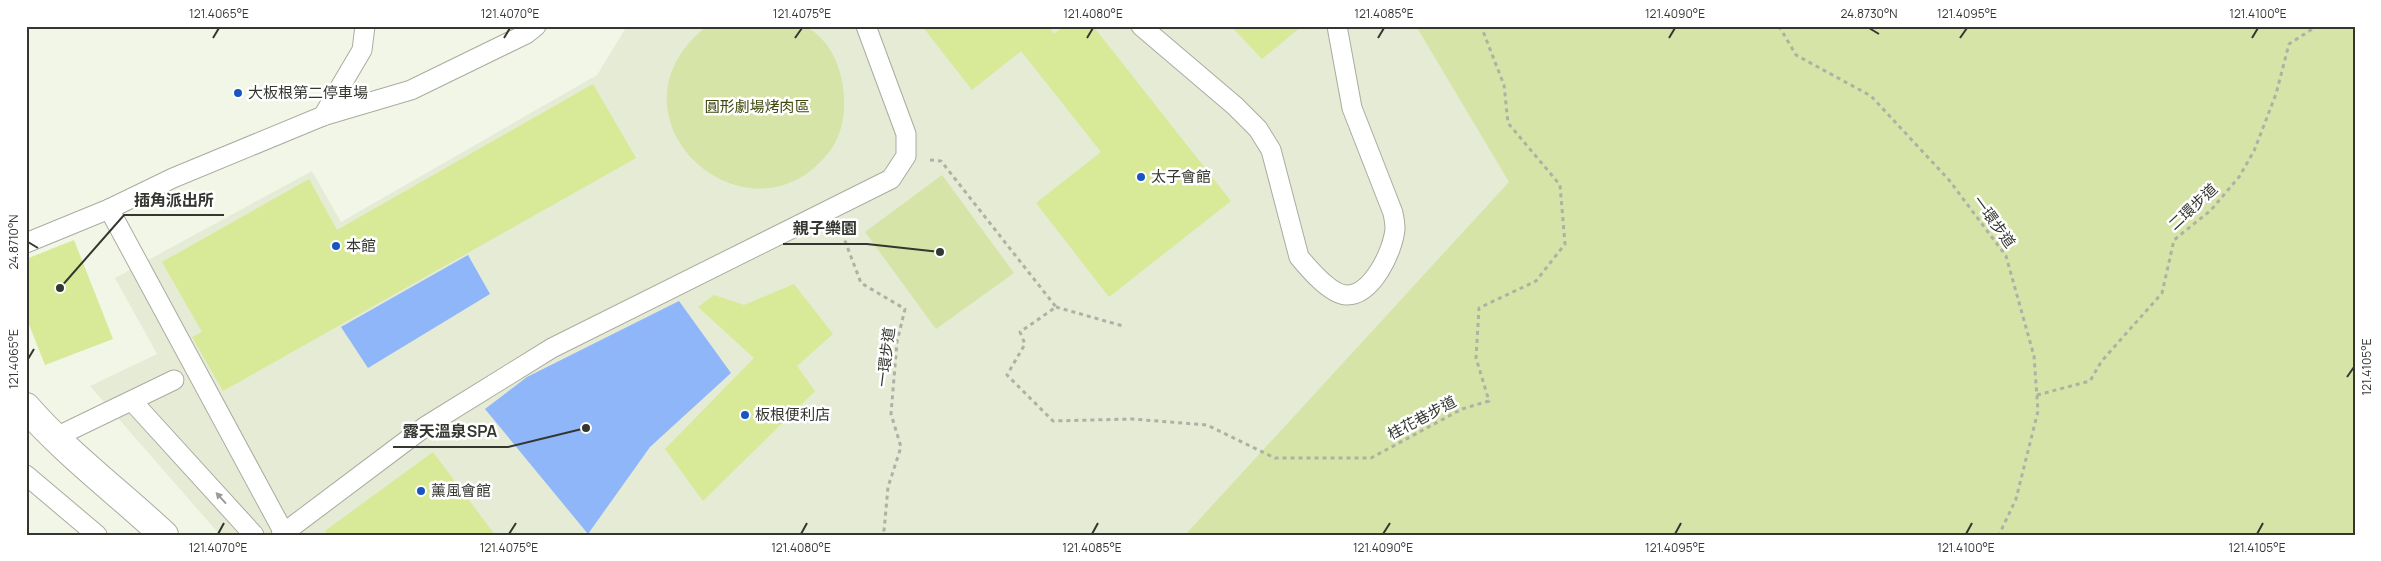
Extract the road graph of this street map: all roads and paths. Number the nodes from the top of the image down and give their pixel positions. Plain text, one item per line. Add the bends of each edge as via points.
1 (365, 26) edge
2 (536, 26) edge
3 (866, 26) edge
4 (1142, 26) edge
5 (1337, 26) edge
6 (1481, 26) edge
7 (1779, 26) edge
8 (2317, 26) edge
9 (322, 116) junction
10 (906, 156) junction
11 (832, 208) junction
12 (109, 209) junction
13 (26, 243) edge
14 (1056, 307) junction
15 (1123, 326) dead end
16 (174, 380) dead end
17 (2037, 395) junction
18 (132, 401) junction
19 (26, 407) edge
20 (54, 438) junction
21 (26, 476) edge
22 (283, 534) edge
23 (96, 535) edge
24 (164, 535) edge
25 (254, 535) edge
26 (886, 535) edge
27 (1999, 535) edge

1 - 9 lane via 362,50
2 - 9 lane via 526,34 410,90
3 - 10 lane via 906,134
4 - 5 lane via 1235,106 1258,130 1271,150 1300,257 1329,287 1344,295 1358,294 1370,285 1390,249 1395,229 1390,205 1352,108
6 - 14 path, 桂花巷步道 via 1504,85 1508,123 1560,185 1565,244 1536,281 1479,308 1476,358 1489,401 1462,409 1372,458 1275,458 1206,425 1132,419 1053,420 1007,375 1025,344 1020,332
7 - 17 path, 一環步道 via 1796,55 1871,96 1949,180 2006,256 2034,356
8 - 17 path, 二環步道 via 2289,44 2276,94 2254,151 2239,178 2210,210 2174,240 2162,293 2101,362 2090,381
9 - 12 lane via 173,178
10 - 11 lane via 891,179
10 - 14 path via 941,161
11 - 22 lane via 552,348 426,426
11 - 26 path, 一環步道 via 861,283 905,309 896,342 891,414 900,448 888,487
12 - 13 lane
12 - 22 lane
14 - 15 path
16 - 18 lane
17 - 27 path, 一環步道 via 2038,411 2016,499
18 - 20 lane
25 -> 18 lane
19 - 20 street
20 - 24 street
21 - 23 lane

